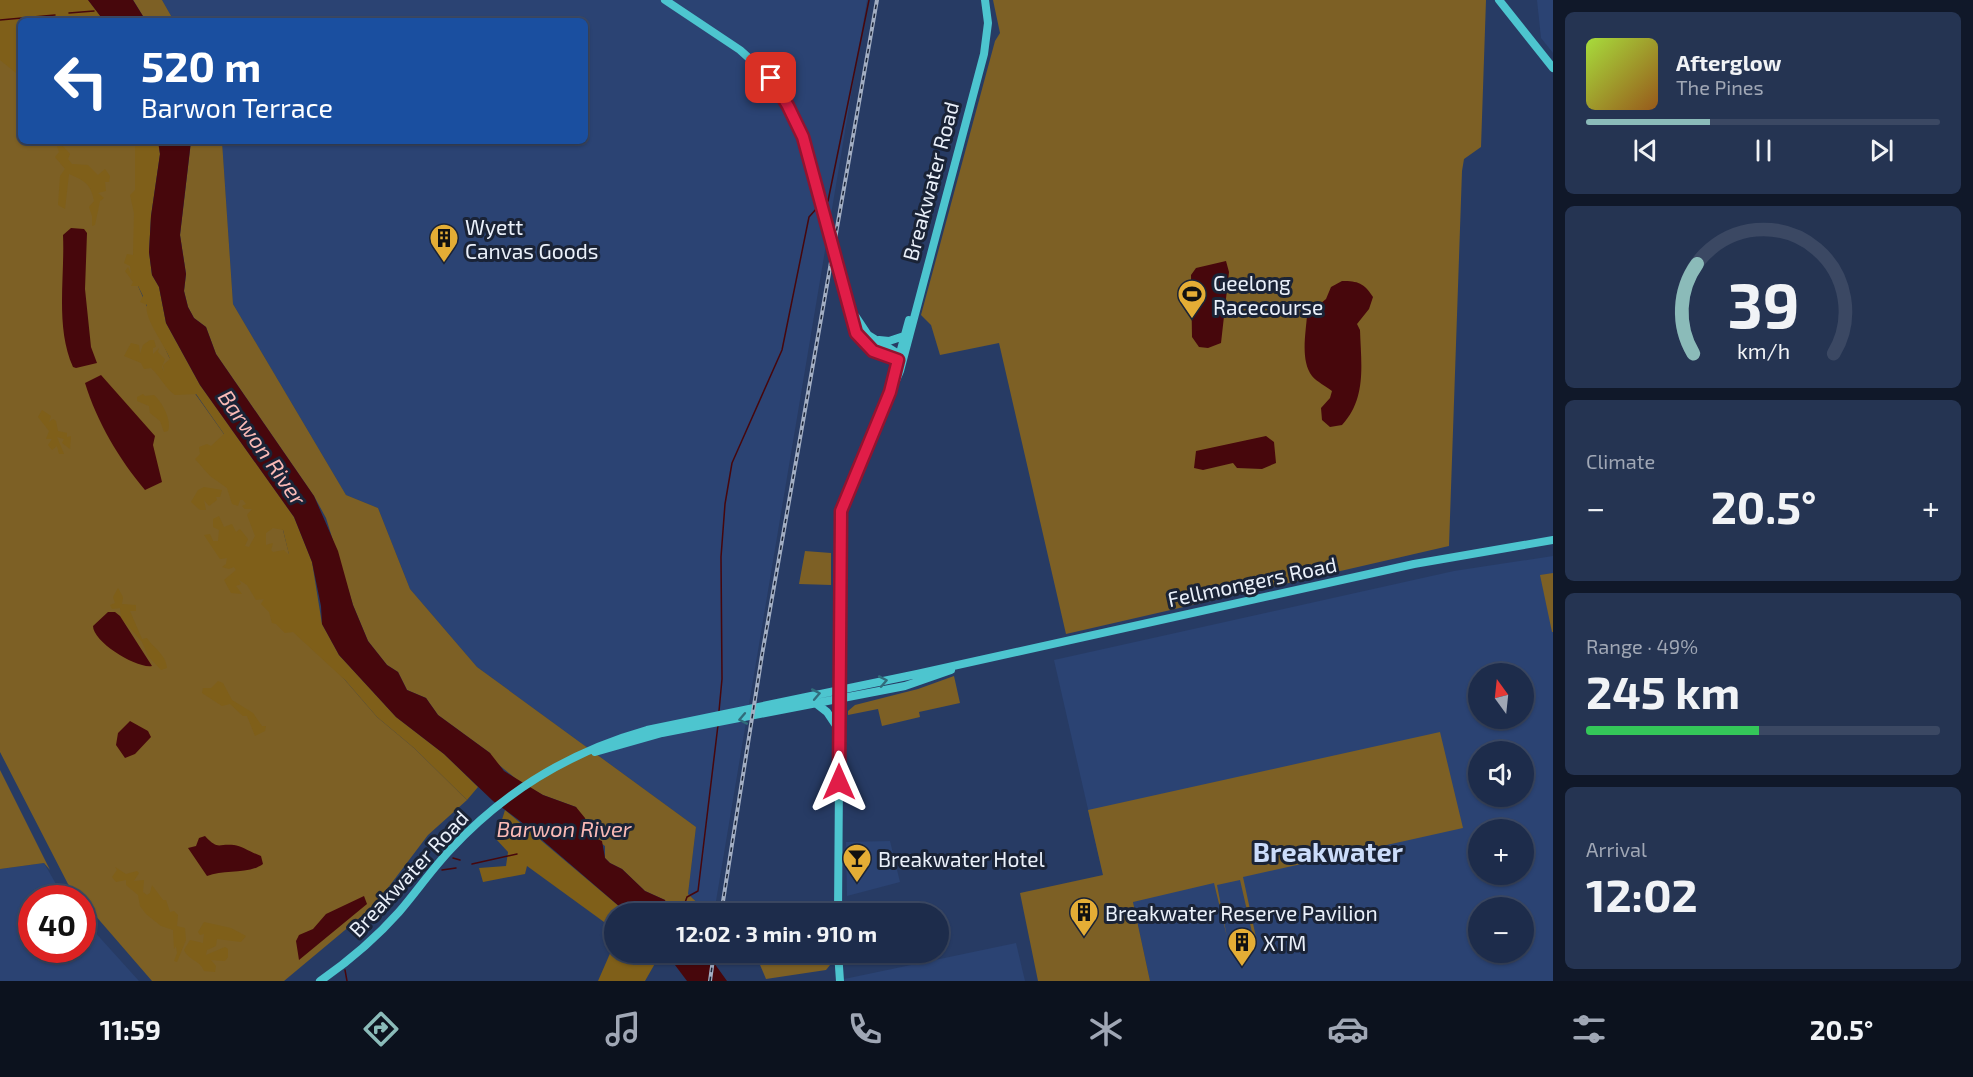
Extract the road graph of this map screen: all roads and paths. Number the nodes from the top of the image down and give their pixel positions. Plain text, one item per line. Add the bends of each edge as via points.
1 (665, 0) edge
2 (985, 0) edge
3 (1499, 0) edge
4 (1553, 68) edge
5 (851, 308) junction
6 (910, 323) junction
7 (869, 336) junction
8 (903, 336) junction
9 (899, 363) junction
10 (1553, 540) edge
11 (960, 665) junction
12 (838, 690) junction
13 (839, 700) junction
14 (818, 705) junction
15 (839, 730) junction
16 (552, 770) junction
17 (838, 903) edge
18 (839, 963) edge
19 (320, 981) edge
20 (840, 981) edge

1 - 5 main road via 740,50 771,78 788,106 803,137
2 - 6 main road, Breakwater Road via 988,23 984,54
3 - 4 main road
5 - 7 main road
5 - 9 main road via 861,340 875,352
6 - 8 main road
6 - 9 main road
7 - 8 main road via 885,341
7 - 9 main road
8 - 9 main road
9 - 12 main road via 841,511
10 - 11 main road, Fellmongers Road via 1405,566
12 -> 11 main road, Fellmongers Road
11 - 13 main road, Fellmongers Road via 905,686
12 - 13 main road
16 -> 12 main road, Breakwater Road via 625,736
13 - 14 main road, Breakwater Road
13 - 15 main road
14 - 15 main road
14 -> 16 main road, Breakwater Road via 639,738
15 - 17 main road
16 - 19 main road, Breakwater Road via 513,794 475,825 381,931
18 - 20 main road

